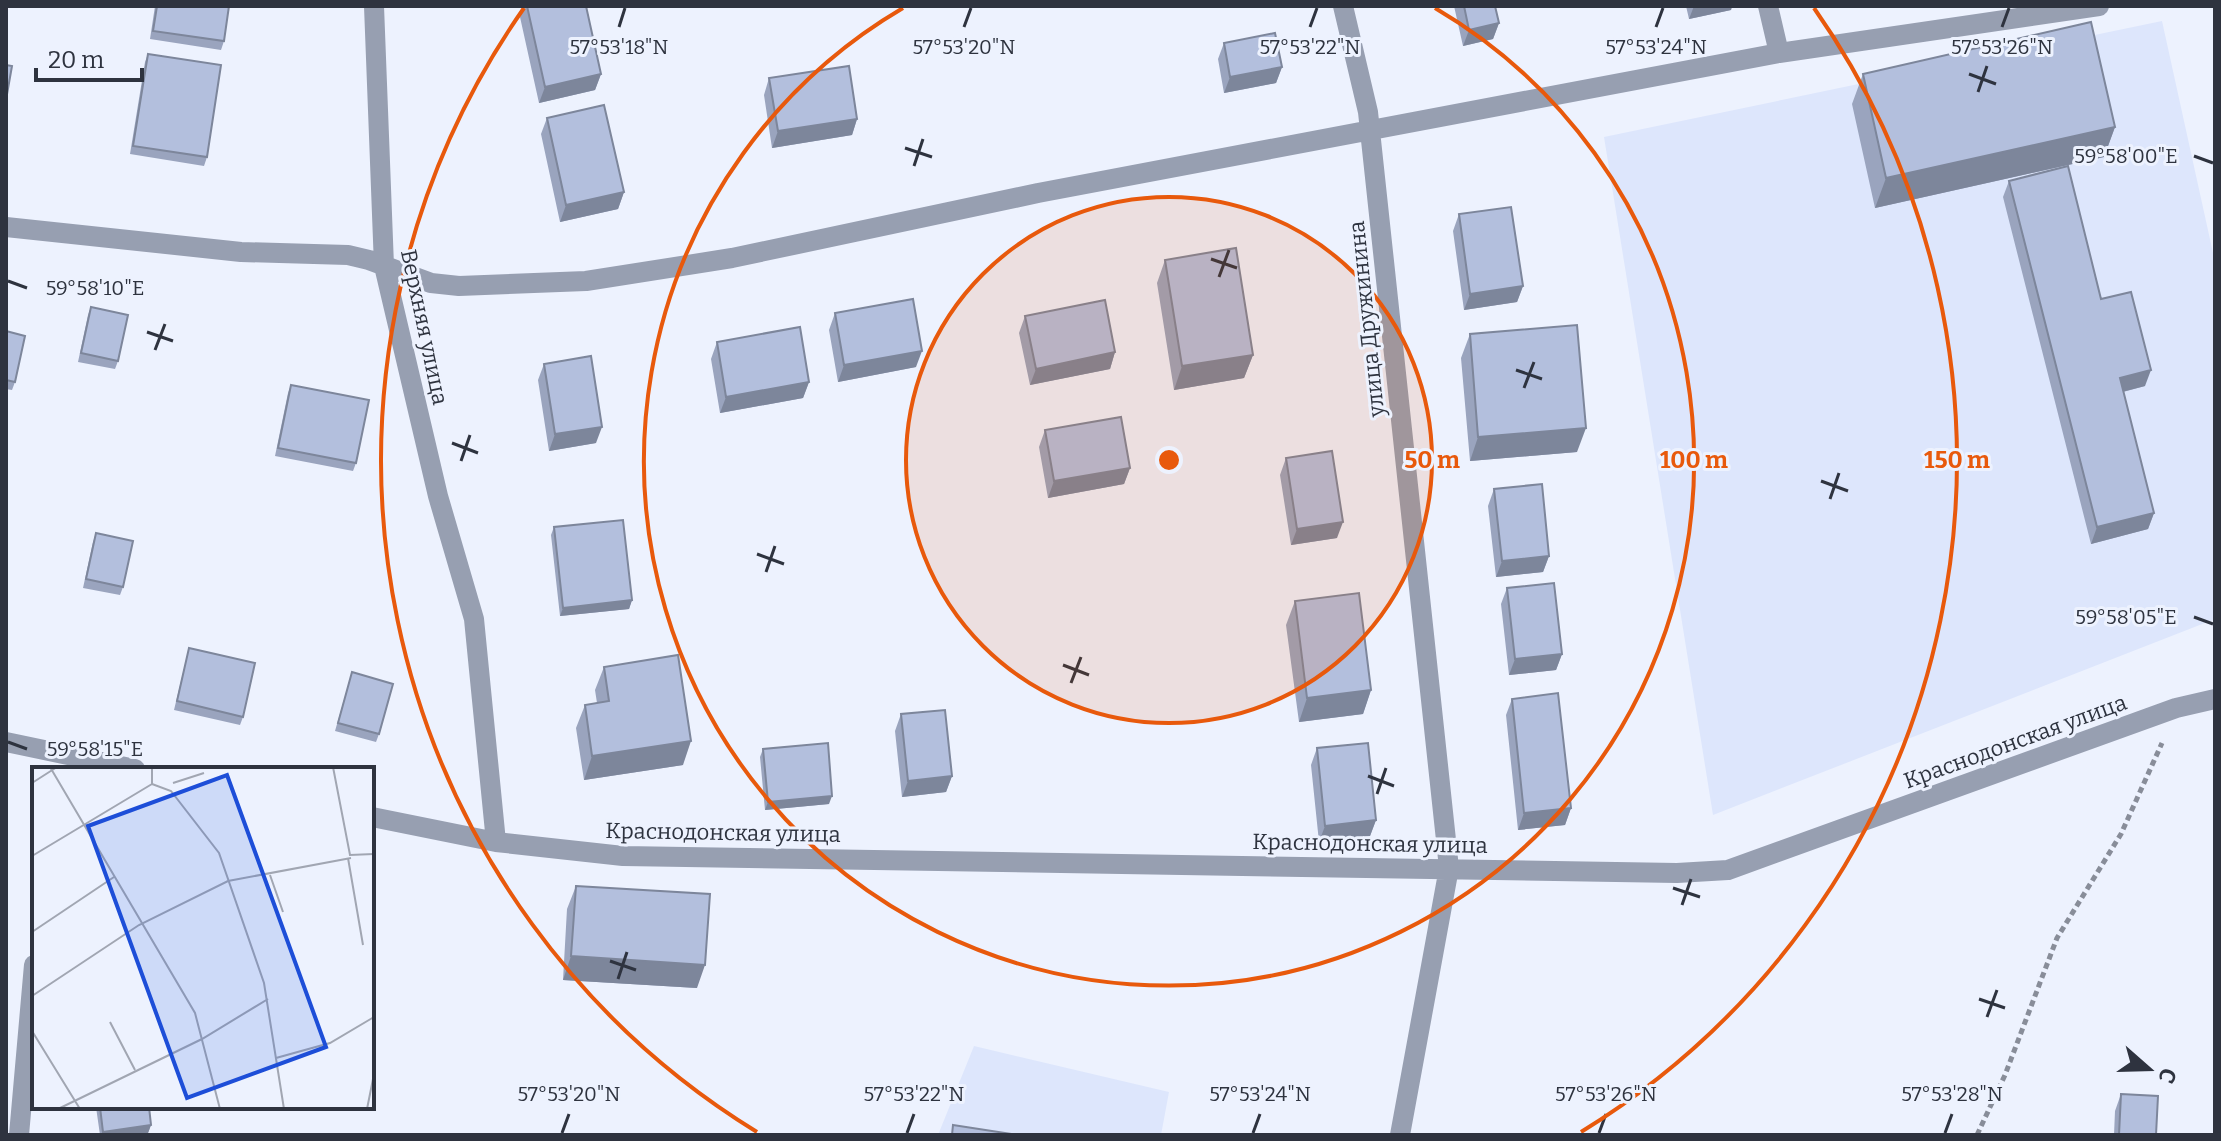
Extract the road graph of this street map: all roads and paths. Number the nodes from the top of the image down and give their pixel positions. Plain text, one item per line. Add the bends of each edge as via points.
1 (374, 6) edge
2 (1343, 6) edge
3 (1768, 6) edge
4 (2099, 6) edge
5 (1779, 53) junction
6 (1370, 129) junction
7 (6, 227) edge
8 (384, 266) junction
9 (2215, 699) edge
10 (2176, 708) junction
11 (6, 742) edge
12 (52, 761) edge
13 (114, 767) edge
14 (374, 817) edge
15 (496, 842) junction
16 (1449, 868) junction
17 (32, 988) edge
18 (19, 1135) edge
19 (1400, 1135) edge
20 (1977, 1135) edge

1 - 8 street, Верхняя улица
2 - 6 street, улица Дружинина
3 - 5 street
4 - 5 street
5 - 6 street
6 - 8 street via 732,258 586,281 459,286 431,283
6 - 16 street, улица Дружинина
7 - 8 street via 241,252 348,255
8 - 15 street, Верхняя улица via 438,496 474,619
9 - 10 street, Краснодонская улица
10 - 16 street, Краснодонская улица via 1728,870
10 - 20 path via 2121,834 2057,938
11 - 12 street
12 - 13 street
14 - 15 street, Краснодонская улица
15 - 16 street, Краснодонская улица via 623,856
16 - 19 street, улица Дружинина
17 - 18 street

